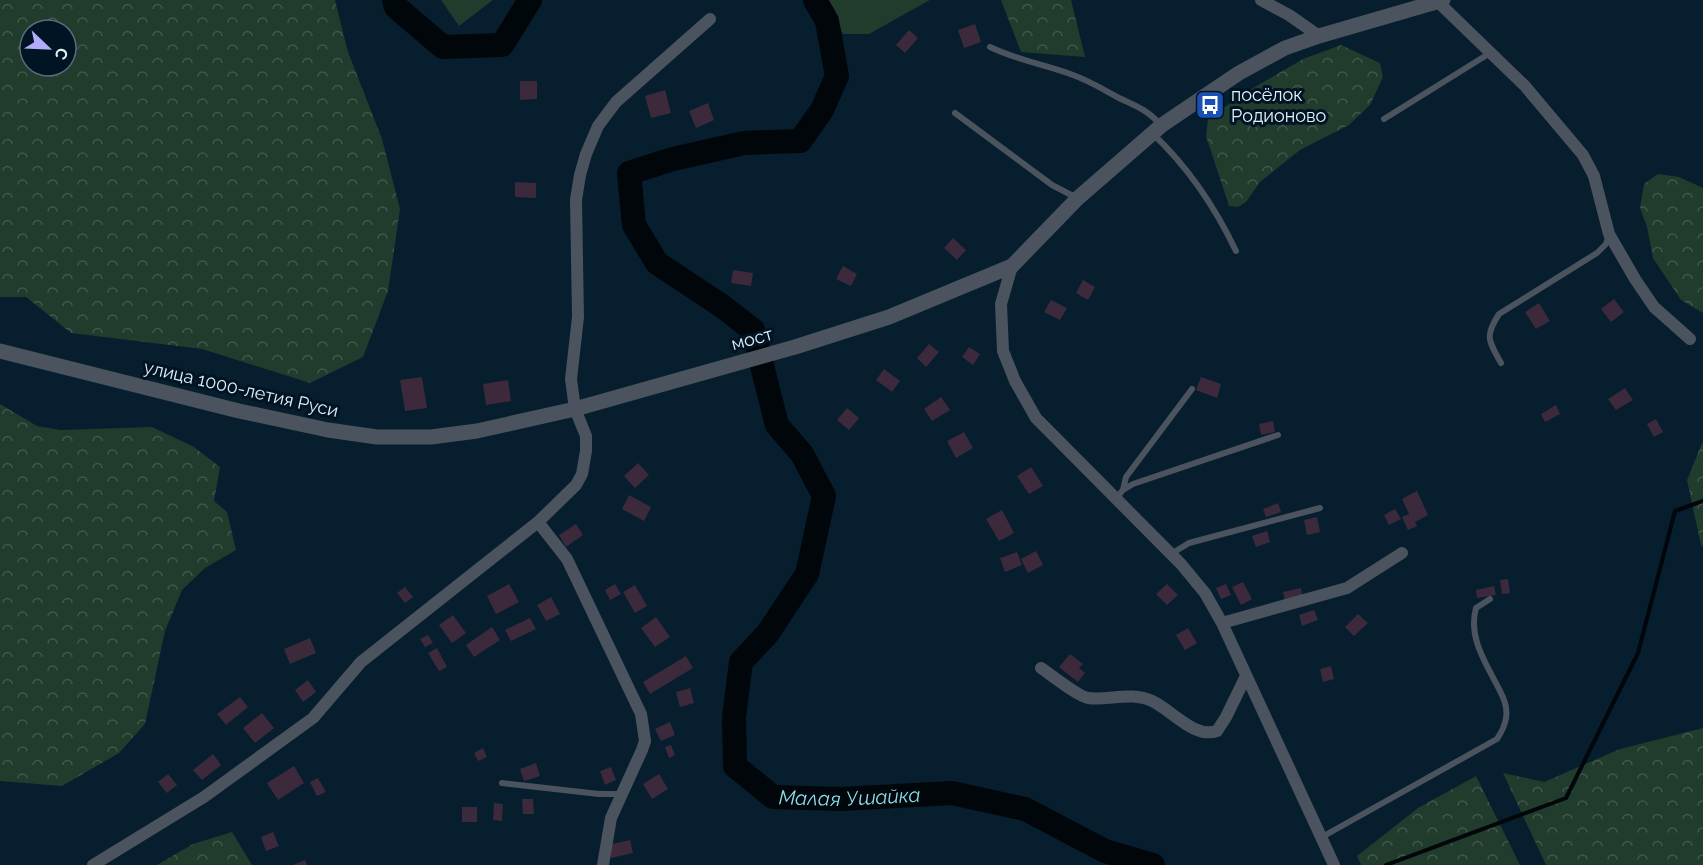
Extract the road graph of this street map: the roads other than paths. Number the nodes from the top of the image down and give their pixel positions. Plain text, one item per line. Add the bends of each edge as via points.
1 (1261, 0) edge
2 (1440, 1) edge
3 (710, 19) dead end
4 (1319, 36) junction
5 (990, 47) dead end
6 (1491, 52) junction
7 (955, 113) dead end
8 (1384, 119) dead end
9 (1157, 129) junction
10 (1078, 198) junction
11 (1610, 234) junction
12 (1236, 251) dead end
13 (1012, 266) junction
14 (1690, 339) dead end
15 (0, 351) edge
16 (1501, 363) dead end
17 (1192, 389) dead end
18 (575, 410) junction
19 (1278, 435) dead end
20 (1120, 494) junction
21 (1320, 508) dead end
22 (538, 522) junction
23 (1402, 553) dead end
24 (1171, 554) junction
25 (1490, 599) dead end
26 (1222, 622) junction
27 (1041, 668) dead end
28 (1246, 676) junction
29 (502, 783) dead end
30 (621, 794) junction
31 (1322, 837) junction
32 (93, 865) edge
33 (603, 865) edge
34 (1334, 865) edge

1 - 4 street
2 - 4 street
2 - 6 street
3 - 18 street via 616,102 598,126 586,154 576,200 578,317 571,380
4 - 9 street via 1285,48 1239,73
5 - 9 lane via 1075,75 1139,106 1150,113
6 - 8 lane
6 - 11 street via 1582,155 1594,176
7 - 10 lane via 1052,185
9 - 10 street
9 - 12 lane via 1192,176
10 - 13 street
11 - 14 street via 1654,307
11 - 16 lane via 1597,253 1499,314 1492,325 1490,341
13 - 18 street, мост via 889,317
13 - 20 street via 1001,304 1003,351 1016,381 1036,418
15 - 18 street, улица 1000-летия Руси via 181,398 377,437 431,437 477,431
17 - 20 lane via 1126,477
18 - 22 street via 586,436 582,474 576,485
19 - 20 lane via 1133,484
20 - 24 street
21 - 24 lane via 1189,543
22 - 30 street via 567,559 641,714 645,741
22 - 32 street via 361,662 314,718 204,797
23 - 26 street via 1347,588
24 - 26 street via 1205,593
25 - 31 lane via 1476,608 1473,625 1480,651 1505,701 1506,717 1497,739
26 - 28 street
27 - 28 street via 1086,698 1148,699 1206,733 1216,731 1221,724
28 - 31 street
29 - 30 lane
30 - 33 street via 611,818
31 - 34 street

